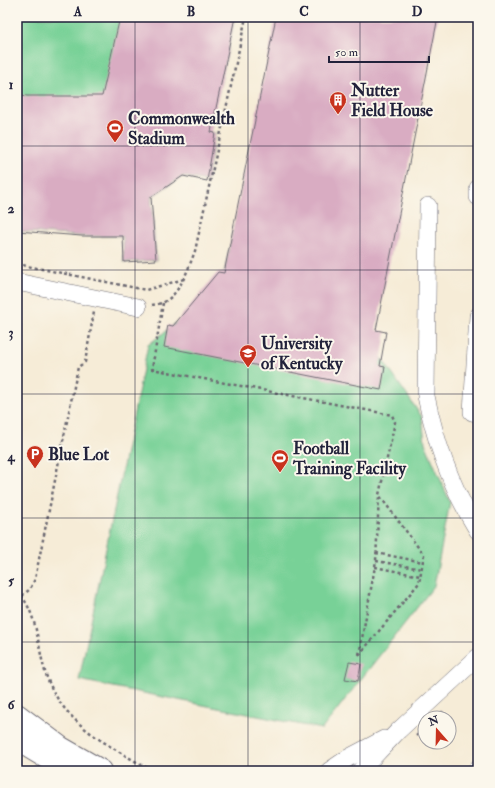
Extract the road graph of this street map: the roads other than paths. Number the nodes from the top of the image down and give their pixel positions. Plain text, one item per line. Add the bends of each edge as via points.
1 (478, 188) edge
2 (478, 197) edge
3 (428, 206) dead end
4 (17, 282) edge
5 (138, 307) road end
6 (478, 316) edge
7 (478, 413) edge
8 (478, 531) edge
9 (478, 657) edge
10 (17, 715) edge
11 (398, 731) junction
12 (17, 737) edge
13 (382, 739) junction
14 (478, 768) edge
15 (69, 771) edge
16 (101, 771) edge
17 (329, 771) edge
18 (349, 771) edge
19 (360, 771) edge
20 (476, 771) edge

1 - 2 street
3 - 8 street via 426,396 442,456 456,492
4 - 5 street
6 - 7 street via 472,412
9 - 11 street
10 - 16 main road via 61,748
11 - 13 street
11 - 19 street
12 - 15 main road
13 - 17 street
13 - 18 street
14 - 20 street

